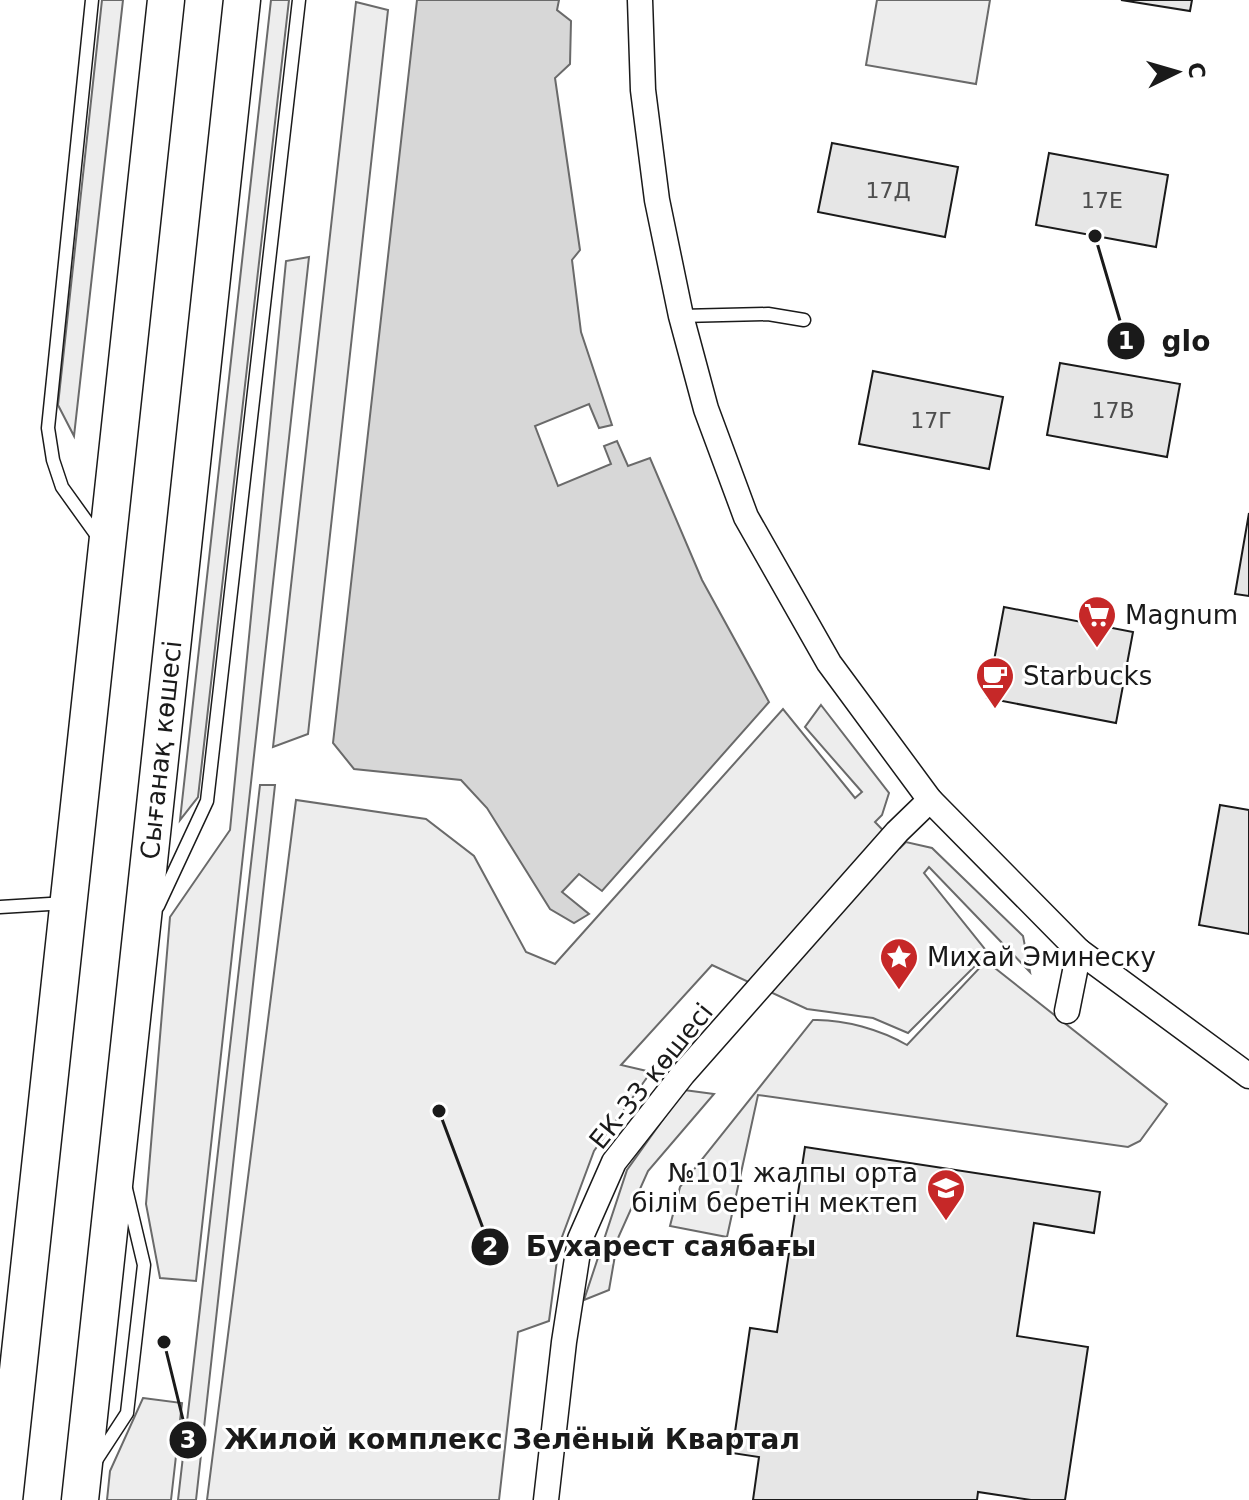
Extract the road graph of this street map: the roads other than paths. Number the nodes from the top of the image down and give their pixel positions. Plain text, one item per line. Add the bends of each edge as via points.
1 (92, 0) edge
2 (166, 0) edge
3 (242, 0) edge
4 (299, 0) edge
5 (640, 0) edge
6 (681, 316) junction
7 (804, 320) dead end
8 (107, 550) junction
9 (930, 800) junction
10 (69, 903) junction
11 (0, 907) edge
12 (139, 945) junction
13 (1079, 951) junction
14 (1067, 1011) dead end
15 (1249, 1076) edge
16 (8, 1385) edge
17 (81, 1490) edge
18 (4, 1500) edge
19 (546, 1500) edge

1 - 8 lane via 48,428 62,487
2 - 8 main road
3 - 12 main road, Сығанақ көшесі
4 - 12 lane via 207,801
5 - 6 street via 643,90 657,200
6 - 7 lane via 768,314
6 - 9 street via 706,409 746,517 829,663
8 - 10 main road
9 - 13 street
9 - 19 street, ЕК-33 көшесі via 683,1074 614,1162 580,1239
10 - 11 lane
10 - 16 main road
12 - 17 main road, Сығанақ көшесі
13 - 14 street
13 - 15 street
16 - 18 main road

